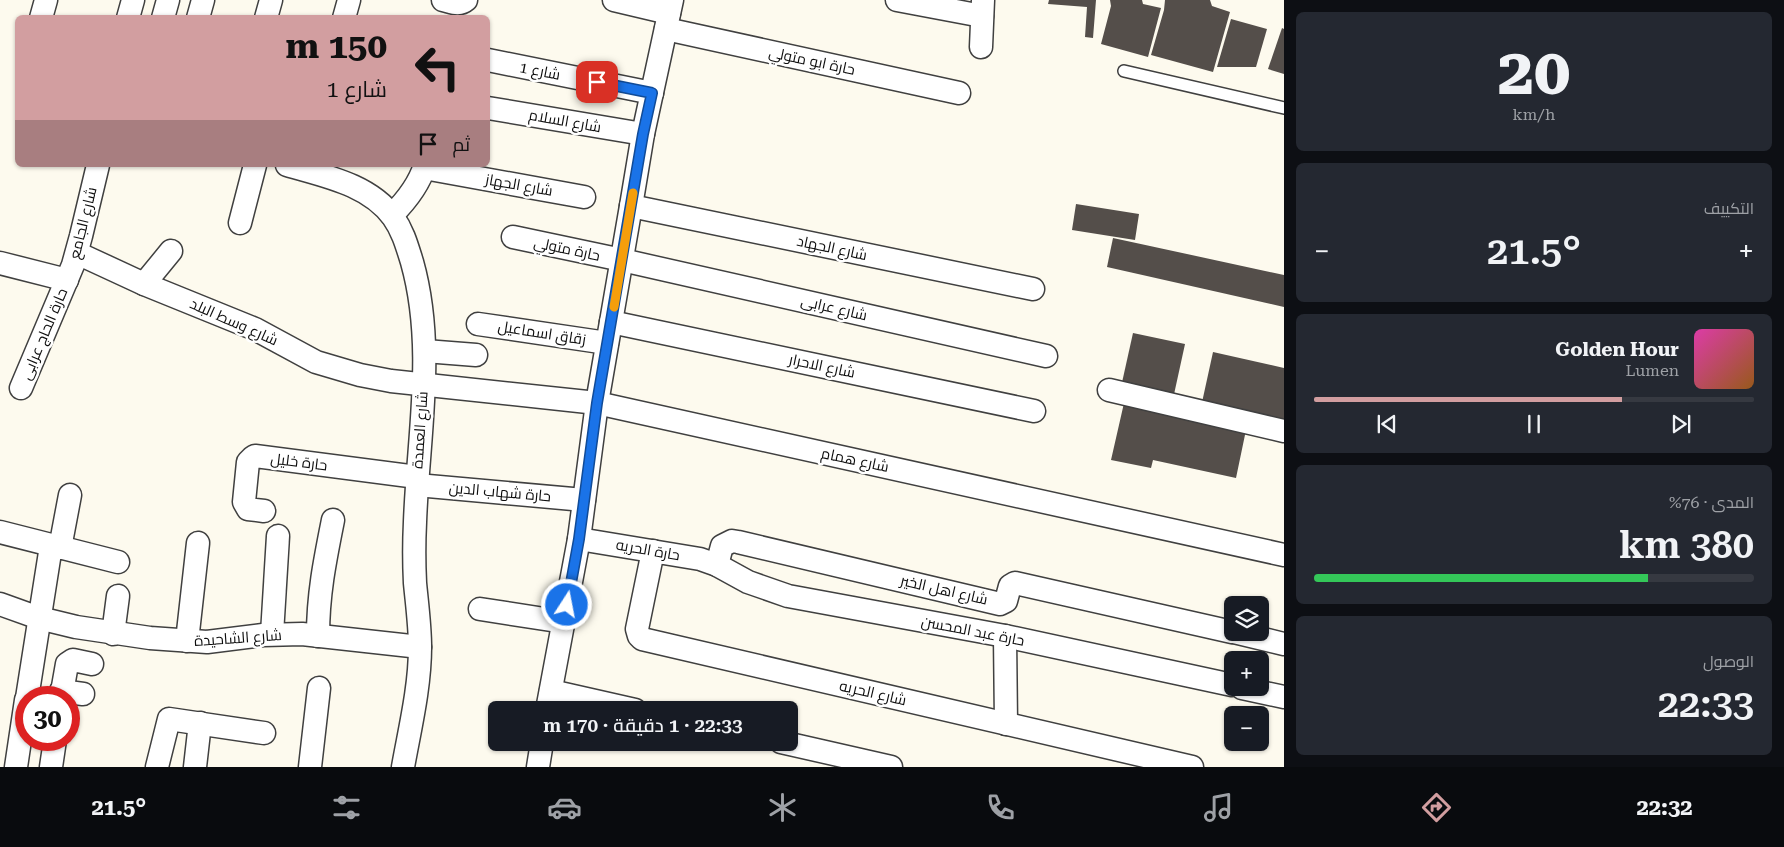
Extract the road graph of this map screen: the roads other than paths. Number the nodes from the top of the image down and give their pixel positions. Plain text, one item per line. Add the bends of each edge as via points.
1 (46, 0) edge
2 (133, 0) edge
3 (168, 0) edge
4 (203, 0) edge
5 (271, 0) edge
6 (349, 0) edge
7 (444, 0) edge
8 (466, 0) edge
9 (614, 0) edge
10 (897, 0) edge
11 (983, 8) edge
12 (669, 14) edge
13 (42, 15) edge
14 (129, 15) edge
15 (164, 15) edge
16 (199, 15) edge
17 (267, 15) edge
18 (345, 15) edge
19 (981, 47) dead end
20 (490, 60) edge
21 (1124, 72) dead end
22 (652, 93) junction
23 (959, 93) dead end
24 (490, 108) edge
25 (1284, 108) edge
26 (643, 134) junction
27 (98, 167) edge
28 (254, 167) edge
29 (297, 167) edge
30 (424, 167) edge
31 (584, 197) dead end
32 (631, 206) junction
33 (392, 215) junction
34 (240, 223) dead end
35 (513, 237) dead end
36 (170, 251) dead end
37 (77, 253) junction
38 (622, 260) junction
39 (0, 263) edge
40 (67, 280) junction
41 (144, 284) junction
42 (1033, 290) dead end
43 (478, 324) dead end
44 (609, 333) junction
45 (425, 351) junction
46 (476, 355) dead end
47 (1046, 356) dead end
48 (423, 384) junction
49 (21, 388) dead end
50 (1109, 390) dead end
51 (597, 403) junction
52 (1034, 411) dead end
53 (1284, 430) edge
54 (417, 481) junction
55 (70, 495) dead end
56 (584, 500) junction
57 (264, 511) dead end
58 (333, 520) dead end
59 (0, 532) edge
60 (278, 536) dead end
61 (579, 539) junction
62 (198, 543) dead end
63 (55, 547) junction
64 (653, 551) junction
65 (1284, 555) edge
66 (118, 562) dead end
67 (717, 565) junction
68 (118, 596) dead end
69 (0, 604) edge
70 (480, 609) dead end
71 (40, 618) junction
72 (564, 622) junction
73 (1224, 630) edge
74 (113, 634) junction
75 (272, 634) junction
76 (318, 636) junction
77 (1006, 636) junction
78 (1269, 640) edge
79 (187, 641) junction
80 (1284, 644) edge
81 (420, 647) junction
82 (92, 664) dead end
83 (1224, 684) edge
84 (28, 686) edge
85 (67, 686) edge
86 (319, 688) dead end
87 (1269, 694) edge
88 (1284, 697) edge
89 (549, 701) edge
90 (200, 723) junction
91 (1006, 724) junction
92 (264, 733) dead end
93 (798, 746) edge
94 (18, 751) edge
95 (53, 751) edge
96 (541, 751) edge
97 (16, 767) edge
98 (51, 767) edge
99 (157, 767) edge
100 (195, 767) edge
101 (310, 767) edge
102 (403, 767) edge
103 (539, 767) edge
104 (890, 767) edge
105 (1192, 767) edge

1 - 13 street
2 - 14 street
3 - 15 street
4 - 16 street
5 - 17 street
6 - 18 street
7 - 8 street via 458,4
9 - 12 street, حارة ابو متولي
10 - 11 street
11 - 19 street
12 - 22 street
12 - 23 street, حارة ابو متولي
20 - 22 street, شارع 1
21 - 25 lane
22 - 26 street
24 - 26 street, شارع السلام
26 - 32 street
27 - 37 street, شارع الجامع
28 - 34 street
29 - 33 street, شارع العمدة via 354,186 369,194
30 - 31 street, شارع الجهاز
30 - 33 street via 408,197
32 - 38 street
32 - 42 street, شارع الجهاد
33 - 45 street, شارع العمدة via 405,238 416,276
35 - 38 street, حارة متولي
36 - 41 street
37 - 40 street, شارع الجامع
37 - 41 street, شارع وسط البلد
38 - 44 street
38 - 47 street, شارع عرابى
39 - 40 street
40 - 49 street, حارة الحاج عرابى
41 - 48 street, شارع وسط البلد via 255,329 316,362 391,382
43 - 44 street, زقاق اسماعيل
44 - 51 street
44 - 52 street, شارع الاحرار
45 - 46 street
45 - 48 street, شارع العمدة
48 - 51 street, شارع همام
48 - 54 street, شارع العمدة
50 - 53 street
51 - 56 street
51 - 65 street, شارع همام
54 - 56 street, حارة شهاب الدين
54 - 57 street, حارة خليل via 255,456 248,462 244,502 248,509
54 - 81 street, شارع العمدة via 414,552
55 - 63 street
56 - 61 street
58 - 76 street via 321,580
59 - 63 street
60 - 75 street
61 - 64 street, حارة الحريه
61 - 72 street
62 - 79 street
63 - 66 street
63 - 71 street
64 - 67 street, حارة الحريه
64 - 91 street, شارع الحريه via 637,629 642,639
67 - 73 street, شارع اهل الخير via 722,546 732,541 1000,604 1006,601 1010,586 1015,583
67 - 77 street, حارة عبد المحسن via 748,582 788,596
68 - 74 street
69 - 71 street, شارع الشاحيدة
70 - 72 street
71 - 74 street, شارع الشاحيدة
71 - 84 street
72 - 89 street
74 - 79 street, شارع الشاحيدة
75 - 76 street, شارع الشاحيدة
75 - 79 street, شارع الشاحيدة via 207,642
76 - 81 street, شارع الشاحيدة
77 - 83 street, حارة عبد المحسن
77 - 91 street
78 - 80 street, شارع اهل الخير
81 - 102 street, شارع العمدة via 418,682
82 - 85 street via 77,660 69,662 66,667
86 - 101 street
87 - 88 street
90 - 92 street
90 - 99 street via 169,719
90 - 100 street
91 - 105 street, شارع الحريه
93 - 104 street
94 - 97 street
95 - 98 street
96 - 103 street

